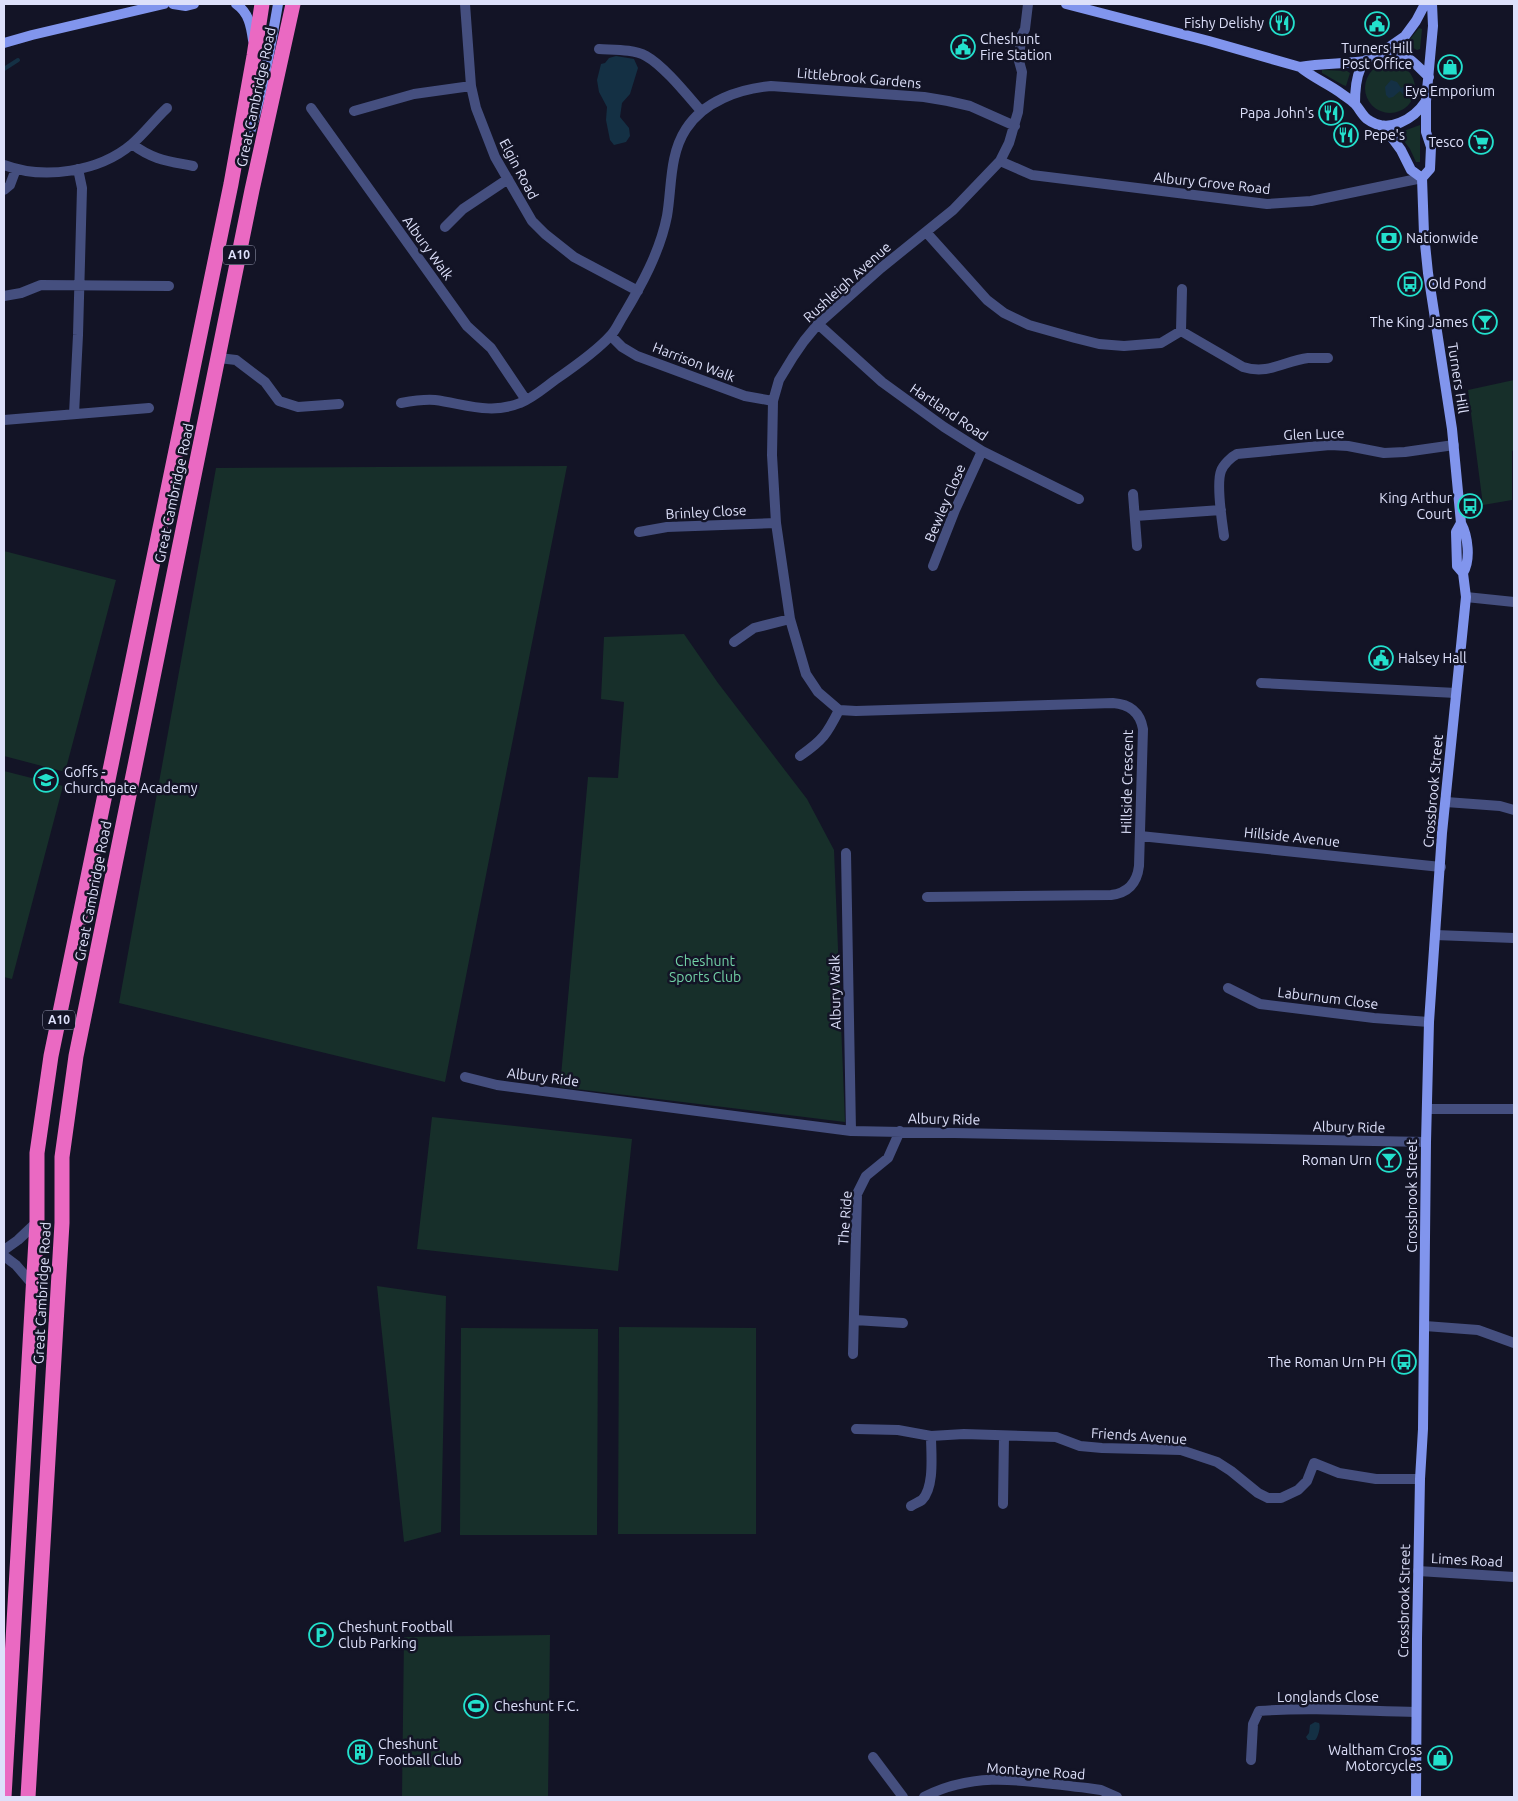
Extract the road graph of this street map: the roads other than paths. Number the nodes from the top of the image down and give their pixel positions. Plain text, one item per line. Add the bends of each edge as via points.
1 (164, 4) edge
2 (173, 4) edge
3 (194, 4) edge
4 (236, 4) edge
5 (262, 4) edge
6 (278, 4) edge
7 (293, 4) edge
8 (465, 4) edge
9 (1028, 4) edge
10 (1066, 4) edge
11 (1425, 4) edge
12 (1432, 4) edge
13 (4, 43) edge
14 (599, 49) dead end
15 (1382, 52) junction
16 (254, 56) junction
17 (1365, 61) junction
18 (1300, 67) junction
19 (1429, 77) junction
20 (471, 86) junction
21 (1426, 101) junction
22 (1355, 104) junction
23 (167, 108) dead end
24 (311, 108) dead end
25 (354, 111) dead end
26 (701, 111) junction
27 (1380, 125) junction
28 (1015, 126) junction
29 (132, 144) junction
30 (1000, 161) junction
31 (4, 165) edge
32 (193, 166) dead end
33 (16, 169) junction
34 (78, 169) junction
35 (1422, 178) junction
36 (508, 180) junction
37 (231, 184) junction
38 (4, 190) edge
39 (445, 227) dead end
40 (926, 232) junction
41 (80, 285) junction
42 (169, 286) dead end
43 (1182, 288) dead end
44 (638, 291) junction
45 (4, 296) edge
46 (818, 324) junction
47 (1181, 331) junction
48 (611, 336) junction
49 (219, 358) junction
50 (1328, 358) dead end
51 (526, 400) junction
52 (773, 401) junction
53 (401, 403) dead end
54 (339, 404) dead end
55 (150, 408) dead end
56 (74, 414) junction
57 (4, 420) edge
58 (1454, 445) junction
59 (982, 452) junction
60 (1133, 494) dead end
61 (1079, 499) dead end
62 (1221, 510) junction
63 (1135, 516) junction
64 (776, 523) junction
65 (639, 532) dead end
66 (1224, 536) dead end
67 (1137, 546) dead end
68 (933, 566) dead end
69 (1466, 596) junction
70 (1514, 602) edge
71 (790, 619) junction
72 (734, 642) dead end
73 (1261, 683) dead end
74 (1456, 693) junction
75 (839, 710) junction
76 (800, 756) dead end
77 (1446, 802) junction
78 (1514, 810) edge
79 (1140, 836) junction
80 (846, 853) dead end
81 (1441, 867) junction
82 (928, 897) dead end
83 (1436, 935) junction
84 (1514, 938) edge
85 (1228, 988) dead end
86 (1429, 1022) junction
87 (465, 1077) dead end
88 (1427, 1109) junction
89 (1514, 1109) edge
90 (851, 1131) junction
91 (900, 1131) junction
92 (1426, 1142) junction
93 (37, 1222) junction
94 (4, 1250) edge
95 (4, 1256) edge
96 (34, 1286) junction
97 (855, 1320) junction
98 (903, 1323) dead end
99 (1425, 1326) junction
100 (1514, 1343) edge
101 (853, 1354) dead end
102 (856, 1429) dead end
103 (930, 1436) junction
104 (1004, 1436) junction
105 (1420, 1479) junction
106 (1003, 1504) dead end
107 (911, 1506) dead end
108 (1418, 1571) junction
109 (1514, 1577) edge
110 (1416, 1712) junction
111 (873, 1757) dead end
112 (1251, 1760) dead end
113 (4, 1797) edge
114 (28, 1797) edge
115 (902, 1797) edge
116 (924, 1797) edge
117 (1117, 1797) edge
118 (1416, 1797) edge

1 - 13 main road
2 - 3 main road
4 - 16 main road via 249,20
5 - 16 highway, Great Cambridge Road / A10
6 - 37 main road via 250,135
7 - 49 highway, Great Cambridge Road / A10
8 - 20 street, Elgin Road
9 - 28 street, Rushleigh Avenue via 1020,37 1022,72
10 - 18 main road
11 - 15 main road via 1405,36
12 - 19 main road
14 - 26 street via 645,55
15 - 17 main road
15 - 19 main road via 1403,55
16 - 37 highway, Great Cambridge Road / A10
17 - 18 main road
17 - 22 main road via 1358,72
18 - 22 main road
19 - 21 main road
20 - 25 street via 414,94
20 - 36 street, Elgin Road via 482,126
21 - 27 main road via 1403,123
21 - 35 main road, Turners Hill via 1426,132 1432,146 1430,169
22 - 27 main road via 1367,119
23 - 29 street
24 - 51 street, Albury Walk via 467,326 491,348
26 - 28 street, Littlebrook Gardens via 720,99 747,89 787,86 948,101 970,106
26 - 44 street, Littlebrook Gardens via 686,128 677,148 666,218
27 - 35 main road via 1401,150 1411,170
28 - 30 street, Rushleigh Avenue
29 - 32 street via 145,154
29 - 34 street via 103,162
30 - 35 street, Albury Grove Road via 1032,175 1267,204 1311,200
30 - 40 street, Rushleigh Avenue via 953,210
31 - 33 street
33 - 34 street via 51,172
33 - 38 street via 10,185
34 - 41 street via 82,188
35 - 58 main road, Turners Hill via 1431,296
36 - 39 street via 463,209
36 - 44 street, Elgin Road via 532,221 545,234 582,262
37 - 93 highway, Great Cambridge Road / A10 via 51,1056 37,1153
40 - 46 street, Rushleigh Avenue
40 - 47 street via 987,300 1029,325 1099,344 1124,346 1161,343
41 - 42 street
41 - 45 street via 41,285 21,294
41 - 56 street
43 - 47 street
44 - 48 street, Littlebrook Gardens
46 - 52 street, Rushleigh Avenue via 779,380
46 - 59 street, Hartland Road via 913,406
47 - 50 street via 1254,370 1266,370 1307,358
48 - 51 street, Littlebrook Gardens via 577,365
48 - 52 street, Harrison Walk via 637,356 745,396
49 - 54 street via 236,360 265,382 279,401 298,408
49 - 114 highway, Great Cambridge Road / A10 via 78,1047 67,1119 62,1157 62,1223
51 - 53 street, Littlebrook Gardens via 489,410 436,400
52 - 64 street, Rushleigh Avenue
55 - 56 street
56 - 57 street
58 - 62 street, Glen Luce via 1384,453 1330,445 1237,454 1220,472
58 - 69 main road, Turners Hill via 1461,523 1456,532 1458,566 1463,573
59 - 61 street, Hartland Road
59 - 68 street, Bewley Close via 954,510
60 - 63 street
62 - 63 street
62 - 66 street, Glen Luce
63 - 67 street
64 - 65 street, Brinley Close via 666,527
64 - 71 street, Rushleigh Avenue
69 - 70 street
69 - 74 main road, Crossbrook Street
71 - 72 street via 754,628
71 - 75 street, Rushleigh Avenue via 806,674 818,692
73 - 74 street
74 - 77 main road, Crossbrook Street
75 - 76 street via 820,742
75 - 79 street, Hillside Crescent via 1124,704 1139,716 1143,729
77 - 78 street
77 - 81 main road, Crossbrook Street
79 - 81 street, Hillside Avenue
79 - 82 street, Hillside Crescent via 1138,873 1133,884 1118,894
80 - 90 street, Albury Walk
81 - 83 main road, Crossbrook Street
83 - 84 street
83 - 86 main road, Crossbrook Street
85 - 86 street, Laburnum Close via 1260,1004
86 - 88 main road, Crossbrook Street
87 - 90 street, Albury Ride via 497,1085
88 - 89 street
88 - 92 main road, Crossbrook Street
90 - 91 street, Albury Ride
91 - 92 street, Albury Ride
91 - 97 street, The Ride via 888,1158 866,1176 857,1194
92 - 99 main road, Crossbrook Street
93 - 94 street
93 - 96 highway, Great Cambridge Road / A10
95 - 96 street
96 - 113 highway, Great Cambridge Road / A10
97 - 98 street
97 - 101 street, The Ride
99 - 100 street via 1478,1330
99 - 105 main road, Crossbrook Street
102 - 103 street, Friends Avenue via 898,1430
103 - 104 street, Friends Avenue
103 - 107 street via 929,1485 921,1500
104 - 105 street, Friends Avenue via 1056,1437 1080,1446 1102,1448 1181,1450 1217,1462 1268,1498 1281,1498 1298,1490 1307,1481 1314,1464 1339,1473 1376,1479
104 - 106 street
105 - 108 main road, Crossbrook Street
108 - 109 street, Limes Road
108 - 110 main road, Crossbrook Street
110 - 112 street, Longlands Close via 1259,1712 1253,1724
110 - 118 main road, Crossbrook Street
111 - 115 street
116 - 117 street, Montayne Road via 956,1784 998,1779 1088,1788

